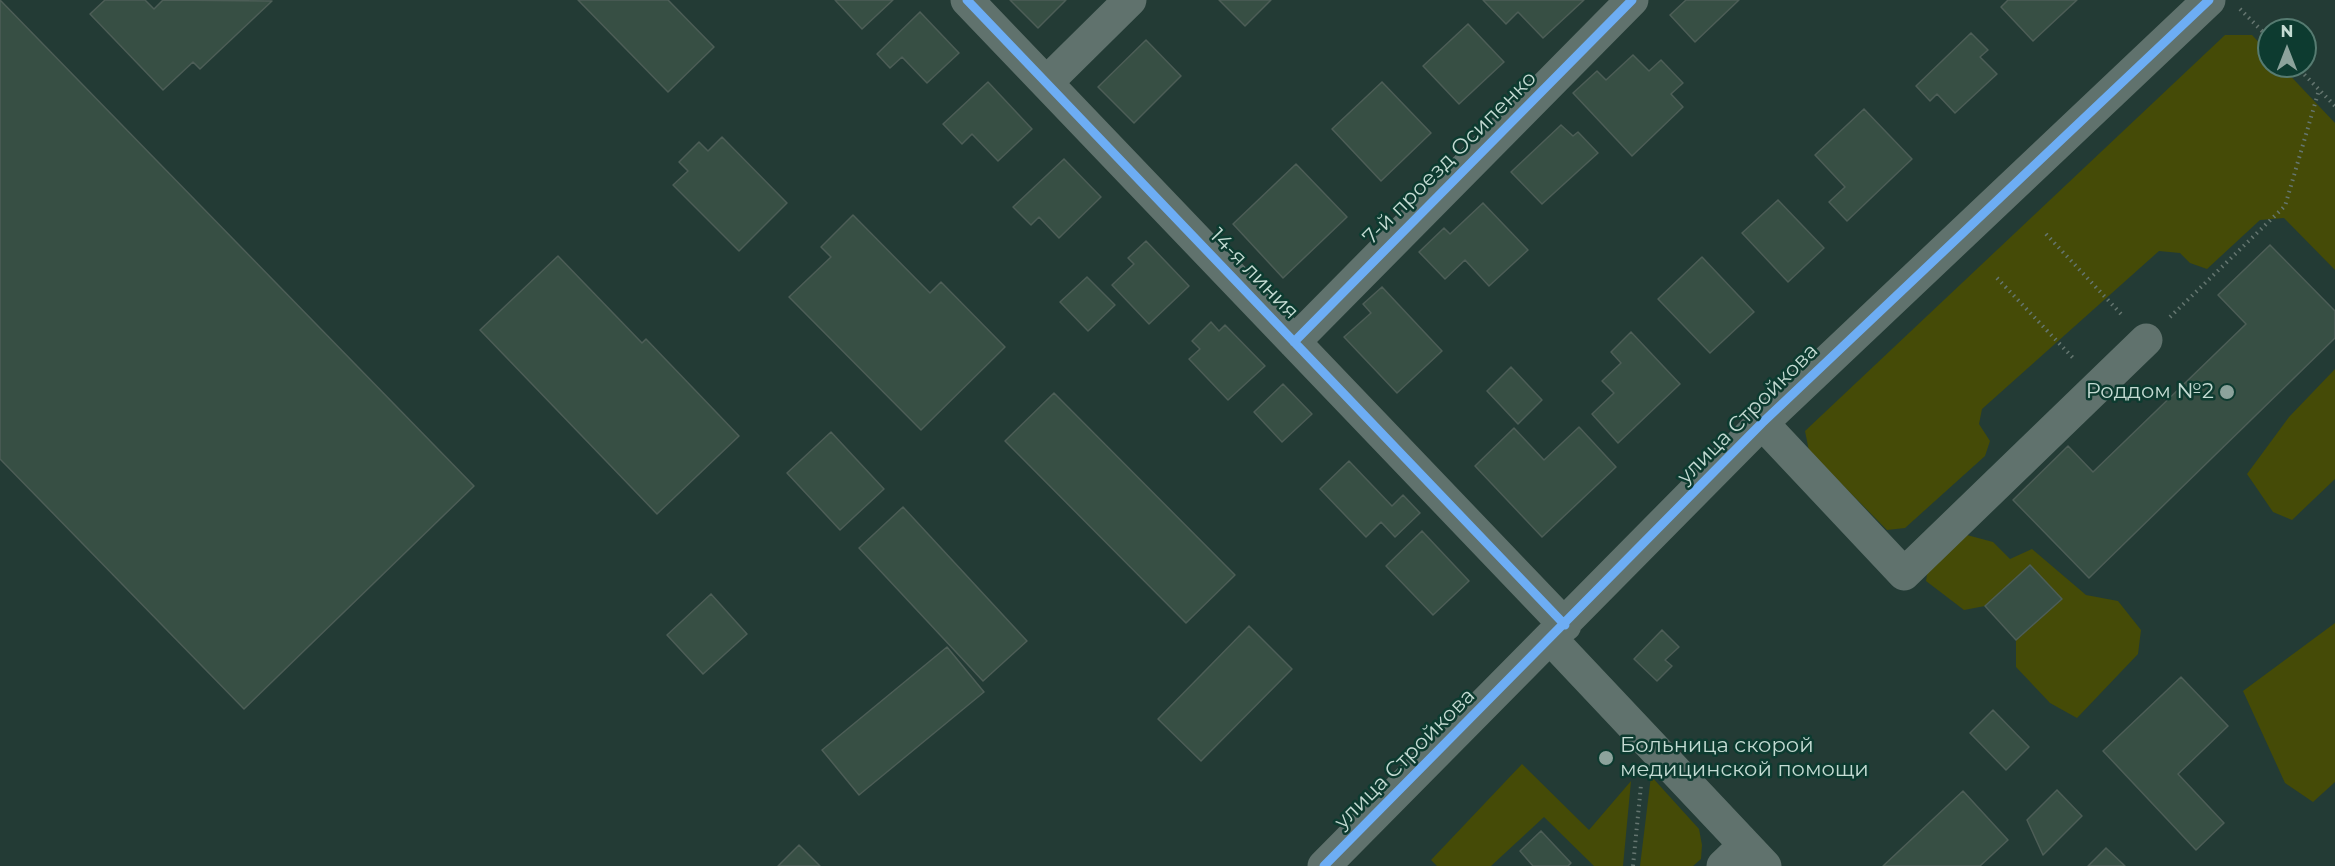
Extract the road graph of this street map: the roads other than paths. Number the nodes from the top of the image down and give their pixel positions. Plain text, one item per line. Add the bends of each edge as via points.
1 (967, 0) edge
2 (1130, 0) edge
3 (1632, 0) edge
4 (2224, 4) edge
5 (1047, 82) junction
6 (2146, 340) road end
7 (1294, 342) junction
8 (1762, 423) junction
9 (1558, 632) junction
10 (1744, 859) edge
11 (1324, 866) edge

1 - 5 street, 14-я линия
2 - 5 street
3 - 7 street, 7-й проезд Осипенко
4 - 8 street, улица Стройкова
5 - 7 street, 14-я линия
6 - 8 street via 1904,574
7 - 9 street, 14-я линия
8 - 9 street, улица Стройкова
9 - 10 street, 14-я линия
9 - 11 street, улица Стройкова

